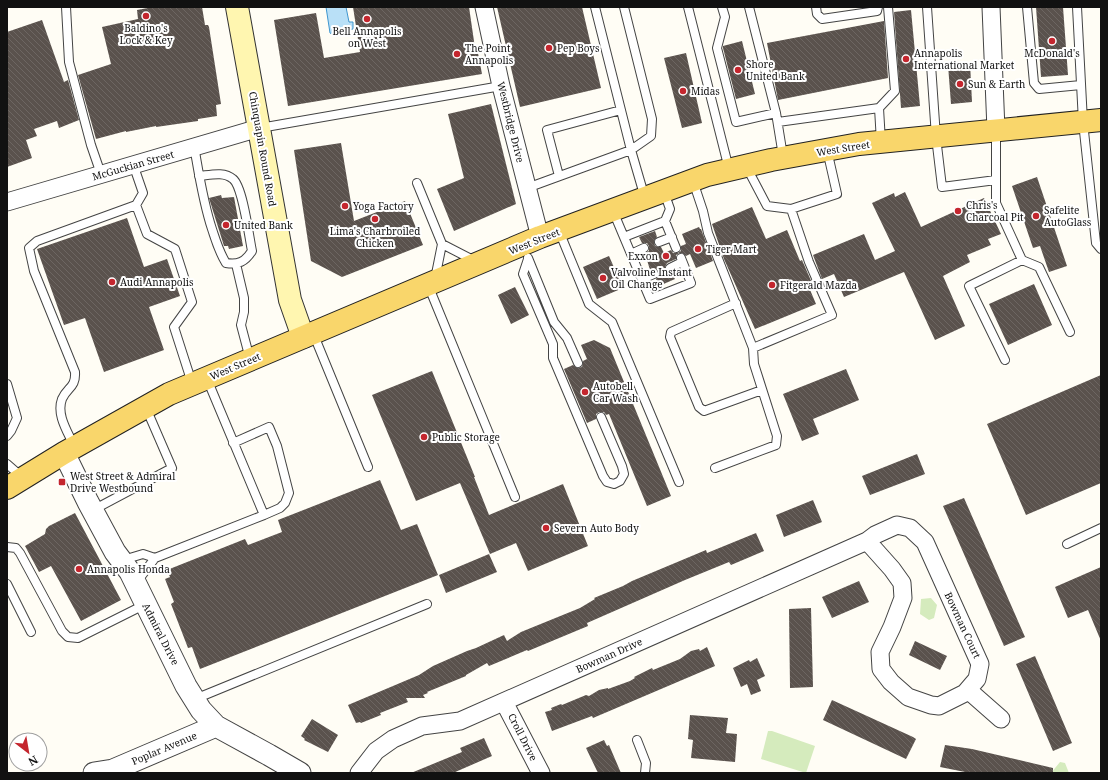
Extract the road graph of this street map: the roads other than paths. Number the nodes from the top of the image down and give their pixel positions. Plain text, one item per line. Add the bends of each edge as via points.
1 (66, 7) edge
2 (237, 7) edge
3 (484, 7) edge
4 (595, 7) edge
5 (624, 7) edge
6 (688, 7) edge
7 (722, 7) edge
8 (749, 7) edge
9 (816, 7) edge
10 (878, 7) edge
11 (888, 7) edge
12 (927, 7) edge
13 (991, 7) edge
14 (1027, 7) edge
15 (1077, 7) edge
16 (1081, 85) junction
17 (501, 86) junction
18 (879, 108) junction
19 (621, 110) junction
20 (777, 117) junction
21 (1092, 121) edge
22 (259, 128) junction
23 (996, 130) junction
24 (936, 137) junction
25 (881, 142) junction
26 (194, 146) junction
27 (631, 150) junction
28 (827, 150) junction
29 (784, 158) junction
30 (134, 164) junction
31 (738, 168) junction
32 (101, 174) junction
33 (199, 176) junction
34 (559, 176) junction
35 (693, 180) junction
36 (996, 180) junction
37 (417, 183) dead end
38 (527, 188) junction
39 (654, 195) junction
40 (7, 202) edge
41 (136, 205) junction
42 (791, 209) junction
43 (613, 210) junction
44 (665, 221) junction
45 (624, 237) junction
46 (672, 237) junction
47 (659, 242) dead end
48 (537, 243) junction
49 (442, 244) junction
50 (644, 248) dead end
51 (676, 248) dead end
52 (1101, 250) edge
53 (631, 254) junction
54 (1022, 260) junction
55 (478, 263) junction
56 (236, 264) junction
57 (670, 268) dead end
58 (654, 274) dead end
59 (642, 279) junction
60 (431, 283) junction
61 (736, 303) junction
62 (1070, 332) dead end
63 (308, 335) junction
64 (753, 348) junction
65 (250, 360) junction
66 (1004, 360) dead end
67 (578, 363) dead end
68 (200, 381) junction
69 (7, 384) edge
70 (762, 390) junction
71 (146, 407) junction
72 (601, 417) dead end
73 (7, 436) edge
74 (233, 443) junction
75 (70, 450) junction
76 (7, 464) edge
77 (368, 467) dead end
78 (715, 468) dead end
79 (679, 482) dead end
80 (15, 483) edge
81 (515, 497) dead end
82 (92, 510) junction
83 (264, 515) junction
84 (1101, 528) edge
85 (867, 541) junction
86 (1067, 544) dead end
87 (7, 547) edge
88 (154, 558) junction
89 (121, 561) junction
90 (7, 584) edge
91 (136, 584) junction
92 (146, 604) junction
93 (427, 604) dead end
94 (31, 632) dead end
95 (968, 690) junction
96 (195, 699) junction
97 (504, 702) junction
98 (1001, 719) dead end
99 (216, 726) junction
100 (637, 740) dead end
101 (137, 766) edge
102 (106, 772) edge
103 (300, 773) edge
104 (359, 773) edge
105 (541, 773) edge
106 (645, 773) edge

1 - 32 lane via 69,62
2 - 22 main road, Chinquapin Round Road
3 - 17 street, Westbridge Drive
4 - 19 lane
5 - 27 lane via 652,119 651,136
6 - 31 lane
7 - 20 lane via 724,17 717,48 736,122
8 - 20 lane
9 - 10 lane via 817,14 822,19 877,11
11 - 18 lane via 895,91
12 - 24 lane
13 - 23 street
14 - 16 lane via 1034,83 1039,90
15 - 16 lane
16 - 21 lane
17 - 22 lane
17 - 38 street, Westbridge Drive
18 - 20 lane
18 - 25 lane
19 - 27 lane
19 - 34 lane via 547,130
20 - 29 lane
21 - 23 main road, West Street
21 - 52 lane via 1096,243
22 - 26 street, McGuckian Street
22 - 63 main road, Chinquapin Round Road via 290,300
23 - 24 main road, West Street
23 - 36 lane
24 - 25 main road, West Street
24 - 36 lane via 942,187
25 - 28 main road, West Street
26 - 30 street, McGuckian Street
26 - 33 lane
27 - 34 lane
27 - 39 lane
28 - 29 main road, West Street
28 - 42 lane via 836,194
29 - 31 main road, West Street
30 - 32 street, McGuckian Street
30 - 41 lane via 142,193
31 - 35 main road, West Street
31 - 42 lane via 767,206
32 - 40 street, McGuckian Street
33 - 56 lane via 206,210 220,253 226,263
33 - 56 lane via 222,174 233,179 240,192 252,251 248,257
34 - 38 lane
35 - 39 main road, West Street
35 - 61 lane via 708,234
36 - 54 lane via 996,204
37 - 49 lane
38 - 48 street, Westbridge Drive
39 - 43 main road, West Street
39 - 44 lane via 670,209
41 - 68 lane via 147,234 175,249 192,302 174,327
41 - 75 lane via 37,241 29,248 34,271 75,372 76,381 62,400 61,415
42 - 64 lane via 809,262 832,315
43 - 45 lane
43 - 48 main road, West Street
44 - 45 lane
44 - 46 lane
45 - 53 lane
46 - 47 lane
46 - 51 lane
48 - 55 main road, West Street
48 - 67 lane via 554,322 567,338
48 - 72 lane via 523,274 553,344 553,358 602,476 607,482 614,484 620,481 624,474
48 - 79 lane via 589,304 612,322
49 - 55 lane
49 - 60 lane
50 - 53 lane
53 - 59 lane
54 - 62 lane via 1038,267
54 - 66 lane via 969,286
55 - 60 main road, West Street
56 - 65 lane via 244,298 241,325
57 - 59 lane via 682,260 691,283 650,299
58 - 59 lane
60 - 63 main road, West Street
60 - 81 lane
61 - 64 lane
61 - 70 lane via 671,332 670,337 699,407 704,411
63 - 65 main road, West Street
63 - 77 lane
64 - 70 lane via 754,364
65 - 68 main road, West Street
68 - 71 main road, West Street
68 - 74 lane
69 - 73 lane via 17,418
70 - 78 lane via 777,436 776,445
71 - 75 main road, West Street
71 - 82 lane via 172,468
74 - 83 lane
74 - 83 lane via 269,427 277,446 289,493 280,508
75 - 80 main road, West Street
75 - 82 street, Admiral Drive
76 - 80 lane
82 - 89 street, Admiral Drive
83 - 88 lane
84 - 86 lane
85 - 95 street, Bowman Court via 897,525 910,528 925,542 980,664 977,679
85 - 95 street, Bowman Court via 902,583 903,598 880,652 881,669 908,697 930,706 939,706
85 - 97 street, Bowman Drive
87 - 92 lane via 16,548 20,553 62,631 68,637 78,638
88 - 89 lane via 143,554
88 - 91 lane
89 - 91 street, Admiral Drive
90 - 94 lane
91 - 92 street, Admiral Drive
92 - 96 street, Admiral Drive via 186,686
93 - 96 lane
95 - 98 street
96 - 99 street, Admiral Drive
97 - 104 street, Bowman Drive via 460,720 422,726 393,738 376,751
97 - 105 street, Croll Drive
99 - 101 street, Poplar Avenue
99 - 103 street, Admiral Drive
100 - 106 lane via 646,763
101 - 102 street, Poplar Avenue

